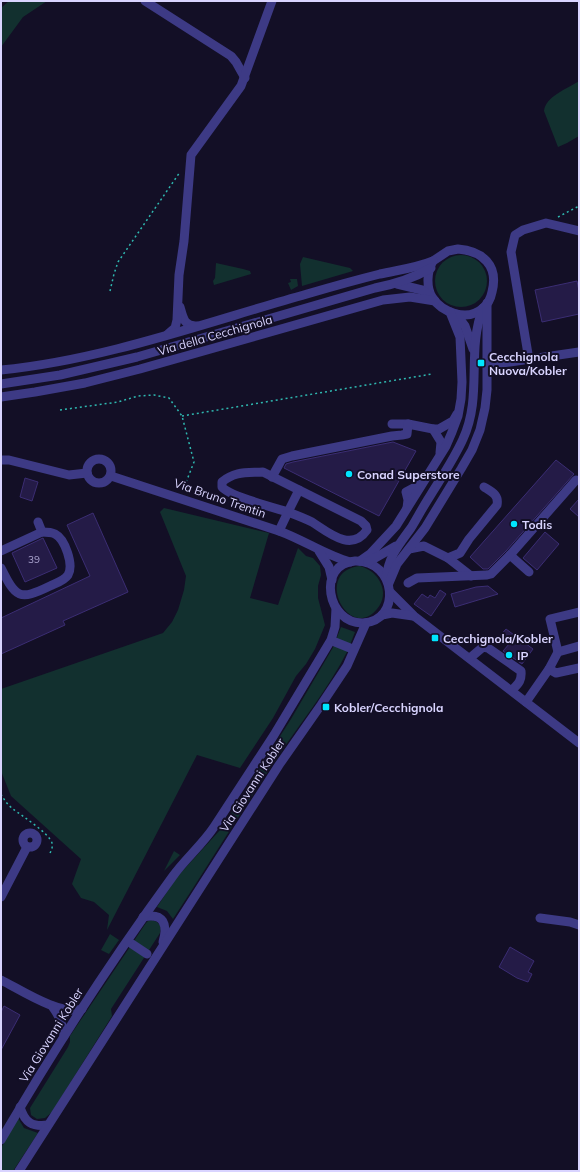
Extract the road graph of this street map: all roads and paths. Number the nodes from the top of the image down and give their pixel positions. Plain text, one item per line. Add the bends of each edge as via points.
1 (145, 1) edge
2 (272, 1) edge
3 (244, 78) junction
4 (182, 168) dead end
5 (579, 206) edge
6 (546, 222) junction
7 (579, 231) edge
8 (432, 265) junction
9 (396, 284) junction
10 (110, 291) dead end
11 (433, 298) junction
12 (178, 299) junction
13 (485, 306) junction
14 (453, 313) junction
15 (198, 326) junction
16 (165, 335) junction
17 (474, 352) junction
18 (579, 352) edge
19 (529, 360) junction
20 (487, 362) junction
21 (1, 370) edge
22 (432, 374) dead end
23 (1, 384) edge
24 (1, 396) edge
25 (459, 408) junction
26 (60, 410) dead end
27 (182, 416) junction
28 (392, 424) dead end
29 (408, 424) junction
30 (433, 429) junction
31 (439, 456) junction
32 (5, 460) edge
33 (87, 473) junction
34 (111, 476) junction
35 (272, 477) junction
36 (576, 480) dead end
37 (484, 488) dead end
38 (299, 490) junction
39 (180, 498) junction
40 (288, 512) junction
41 (38, 522) dead end
42 (425, 528) junction
43 (279, 531) junction
44 (42, 532) junction
45 (398, 544) junction
46 (424, 546) junction
47 (409, 549) junction
48 (1, 550) edge
49 (318, 550) junction
50 (510, 555) junction
51 (448, 558) junction
52 (350, 562) junction
53 (364, 562) junction
54 (1, 568) edge
55 (529, 572) dead end
56 (471, 576) junction
57 (332, 580) junction
58 (387, 581) junction
59 (408, 583) dead end
60 (391, 593) junction
61 (336, 608) junction
62 (579, 612) edge
63 (382, 615) junction
64 (414, 616) junction
65 (366, 623) junction
66 (335, 642) dead end
67 (579, 646) edge
68 (350, 648) dead end
69 (558, 652) junction
70 (470, 658) junction
71 (579, 668) edge
72 (549, 669) junction
73 (512, 690) junction
74 (526, 702) junction
75 (579, 743) edge
76 (1, 794) edge
77 (27, 847) dead end
78 (49, 855) dead end
79 (1, 898) edge
80 (143, 918) junction
81 (540, 918) dead end
82 (579, 924) edge
83 (132, 944) dead end
84 (150, 957) junction
85 (1, 980) edge
86 (52, 1006) junction
87 (82, 1009) junction
88 (64, 1036) junction
89 (20, 1107) junction
90 (48, 1125) junction
91 (1, 1140) edge
92 (19, 1171) edge

1 - 3 street via 231,56
2 - 3 street
3 - 12 street via 191,155
4 - 10 path via 118,262
5 - 6 path
6 - 7 street
6 - 19 street via 515,235 511,252
8 - 9 street, Via della Cecchignola via 415,278
8 - 11 street via 428,287
8 - 13 street via 448,251 458,249 482,256 488,262 494,279 493,289
8 - 15 street, Via della Cecchignola via 381,274
9 - 11 street, Via della Cecchignola via 422,290
9 - 23 street, Via della Cecchignola via 101,366
11 - 14 street via 444,309
11 - 24 street, Via della Cecchignola via 383,300 133,371 85,383
12 - 15 street via 183,319 192,326
12 - 16 street via 175,328
13 - 14 street via 475,313
13 - 17 street via 479,319
13 - 20 street
14 - 17 street via 465,326
14 - 25 street via 460,337 462,382
15 - 16 street, Via della Cecchignola
16 - 21 street, Via della Cecchignola via 74,359 35,367
17 - 45 street via 474,397 464,438 411,528
18 - 19 street
19 - 20 street
20 - 42 street via 486,398 480,430 472,450
22 - 27 path
25 - 30 street via 453,421 443,428
25 - 31 street via 452,432
26 - 27 path via 154,395 169,398
27 - 39 path via 194,462
28 - 29 street
29 - 30 street
29 - 35 street via 407,434 402,436 282,459
30 - 31 street via 441,442
31 - 53 street via 424,482 406,492 406,509 388,535
32 - 33 street via 74,476
33 - 34 street via 89,478 98,483
33 - 34 street via 89,463 98,458 108,461 111,465
34 - 39 street, Via Bruno Trentin
35 - 38 street
35 - 40 street via 263,472 242,473 230,476 222,482 222,487 239,496
36 - 50 street
37 - 51 street via 496,494 497,505 468,539 460,553
38 - 40 street
38 - 40 street via 361,521 367,530 360,537 341,540 310,521
39 - 43 street, Via Bruno Trentin
40 - 43 street
41 - 44 street
42 - 46 street
42 - 47 street
43 - 49 street, Via Bruno Trentin via 298,538
44 - 48 street
44 - 54 street via 56,534 66,548 70,568 63,580 33,594 24,595 12,588
45 - 53 street
45 - 58 street via 389,562
46 - 47 street
46 - 51 street
47 - 58 street
49 - 52 street, Via Bruno Trentin
49 - 57 street, Via Bruno Trentin via 329,567
50 - 55 street
50 - 56 street via 490,574
51 - 56 street
52 - 53 street
52 - 57 street via 340,566
53 - 58 street via 376,567
56 - 59 street via 417,578
57 - 61 street via 331,593
58 - 60 street
60 - 63 street
60 - 64 street
61 - 65 street via 350,620
61 - 80 street, Via Giovanni Kobler via 331,640 274,735 214,828 174,874
62 - 69 street via 550,619
63 - 64 street via 392,613
63 - 65 street
64 - 70 street
65 - 84 street, Via Giovanni Kobler via 351,658 322,705 278,765
66 - 68 street
67 - 69 street
69 - 72 street
70 - 73 street
70 - 73 street via 483,647 488,648 521,672 521,682
71 - 72 street via 556,673
72 - 74 street
73 - 74 street
74 - 75 street
76 - 78 path via 14,809 50,839 52,850
77 - 79 street
80 - 84 street, Via Giovanni Kobler via 158,917 165,925 163,942
80 - 87 street, Via Giovanni Kobler
81 - 82 street
83 - 84 street
84 - 90 street, Via Giovanni Kobler
85 - 86 street
86 - 87 street via 71,1011
86 - 88 street via 60,1017
87 - 88 street, Via Giovanni Kobler
88 - 89 street, Via Giovanni Kobler
89 - 90 street via 27,1122 40,1126
89 - 91 street, Via Giovanni Kobler
90 - 92 street, Via Giovanni Kobler

